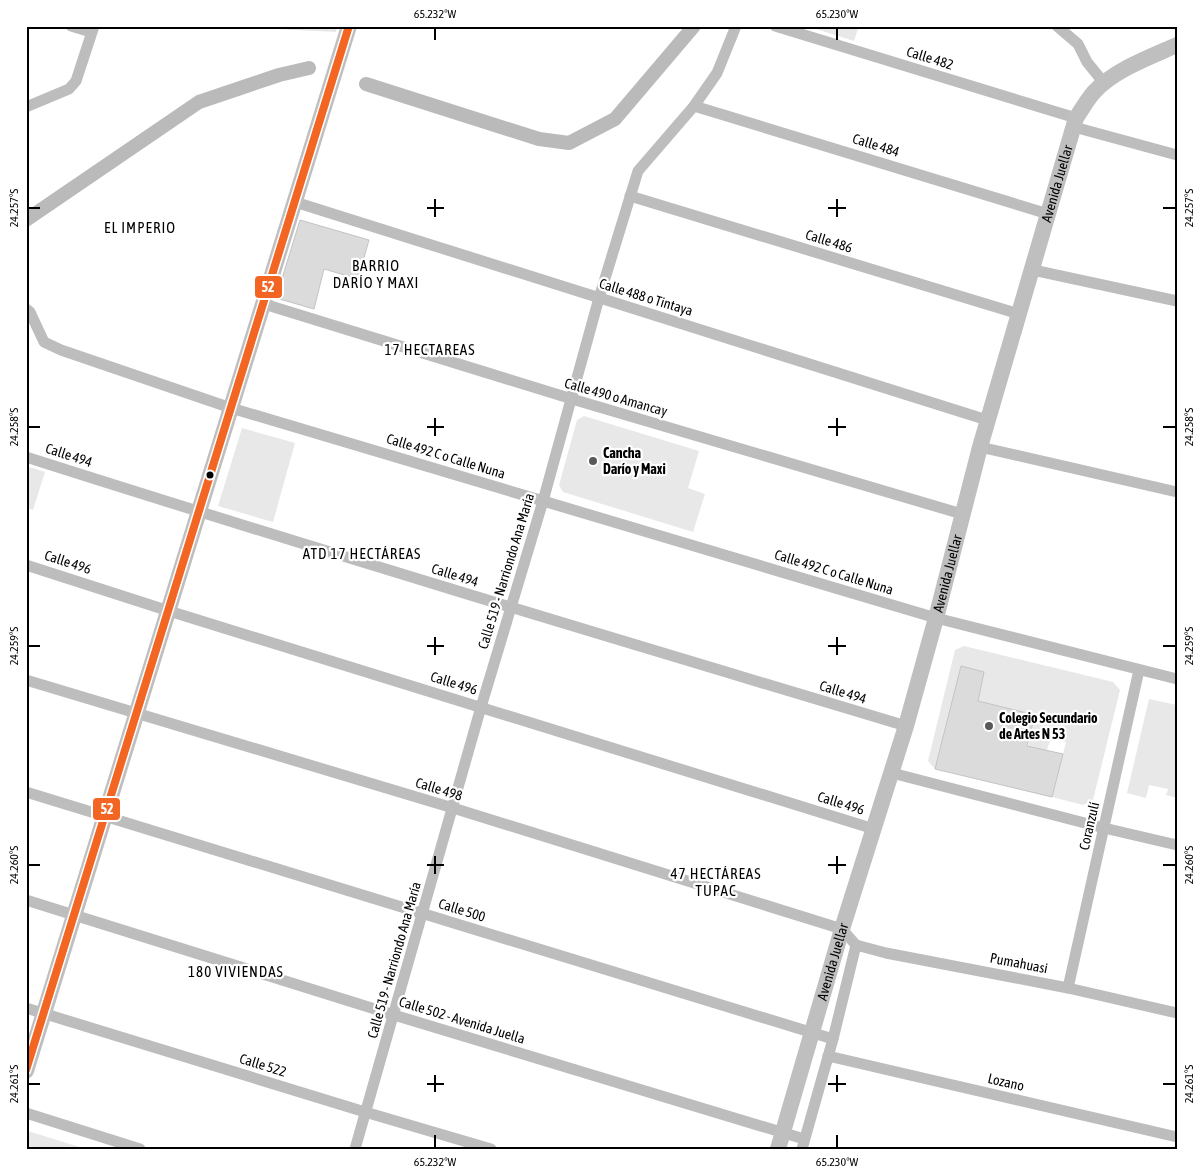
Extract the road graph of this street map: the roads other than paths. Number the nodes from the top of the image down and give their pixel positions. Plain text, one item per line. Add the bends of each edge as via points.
1 (71, 26) edge
2 (349, 26) edge
3 (736, 26) edge
4 (775, 26) edge
5 (1057, 26) edge
6 (93, 29) edge
7 (1177, 45) edge
8 (1104, 83) junction
9 (694, 106) junction
10 (26, 107) edge
11 (1075, 122) junction
12 (1177, 155) edge
13 (630, 196) junction
14 (295, 202) junction
15 (1048, 214) junction
16 (1033, 270) junction
17 (599, 298) junction
18 (1177, 301) edge
19 (264, 304) junction
20 (26, 309) edge
21 (1019, 314) junction
22 (572, 399) junction
23 (230, 408) junction
24 (987, 420) junction
25 (980, 447) junction
26 (26, 457) edge
27 (1177, 492) edge
28 (543, 501) junction
29 (199, 512) junction
30 (962, 514) junction
31 (26, 565) edge
32 (510, 608) junction
33 (169, 611) junction
34 (936, 618) junction
35 (1140, 670) junction
36 (1177, 679) edge
37 (26, 680) edge
38 (481, 707) junction
39 (136, 714) junction
40 (906, 726) junction
41 (892, 773) junction
42 (26, 792) edge
43 (453, 808) junction
44 (106, 818) junction
45 (1104, 828) junction
46 (874, 829) junction
47 (1177, 845) edge
48 (26, 900) edge
49 (75, 914) junction
50 (422, 914) junction
51 (842, 929) junction
52 (856, 945) junction
53 (1068, 988) junction
54 (26, 1008) edge
55 (43, 1013) junction
56 (1177, 1013) edge
57 (394, 1015) junction
58 (812, 1034) junction
59 (833, 1039) junction
60 (828, 1056) junction
61 (26, 1072) edge
62 (365, 1112) junction
63 (26, 1113) edge
64 (1177, 1137) edge
65 (780, 1141) edge
66 (803, 1144) edge
67 (140, 1149) edge
68 (355, 1149) edge
69 (491, 1149) edge

1 - 6 street
2 - 14 street
3 - 9 street, Calle 519 - Narriondo Ana María via 717,73
4 - 11 street, Calle 482
5 - 8 street via 1078,44
6 - 10 street via 76,81 69,89
7 - 8 street, Avenida Juellar via 1135,64
8 - 11 street, Avenida Juellar via 1094,92
9 - 13 street, Calle 519 - Narriondo Ana María via 638,171
9 - 15 street, Calle 484
11 - 12 street, Calle 482
11 - 15 street, Avenida Juellar
13 - 17 street, Calle 519 - Narriondo Ana María
13 - 21 street, Calle 486
14 - 17 street, Calle 488 o Tintaya
14 - 19 street
15 - 16 street, Avenida Juellar
16 - 18 street
16 - 21 street, Avenida Juellar
17 - 22 street, Calle 519 - Narriondo Ana María
17 - 24 street, Calle 488 o Tintaya
19 - 22 street, Calle 490 o Amancay
19 - 23 street
20 - 23 street, Calle 492 C o Calle Nuna via 44,342
21 - 24 street, Avenida Juellar
22 - 28 street, Calle 519 - Narriondo Ana María
22 - 30 street, Calle 490 o Amancay
23 - 28 street, Calle 492 C o Calle Nuna
23 - 29 street
24 - 25 street, Avenida Juellar
25 - 27 street
25 - 30 street, Avenida Juellar
26 - 29 street, Calle 494
28 - 32 street, Calle 519 - Narriondo Ana María
28 - 34 street, Calle 492 C o Calle Nuna
29 - 32 street, Calle 494
29 - 33 street
30 - 34 street, Avenida Juellar
31 - 33 street, Calle 496
32 - 38 street, Calle 519 - Narriondo Ana María
32 - 40 street, Calle 494
33 - 38 street, Calle 496
33 - 39 street
34 - 35 street, Calle 492 C o Calle Nuna
34 - 40 street, Avenida Juellar
35 - 36 street, Calle 492 C o Calle Nuna
35 - 45 street, Coranzulí
37 - 39 street, Calle 498
38 - 43 street, Calle 519 - Narriondo Ana María
38 - 46 street, Calle 496
39 - 43 street, Calle 498
39 - 44 street
40 - 41 street, Avenida Juellar
41 - 45 street
41 - 46 street, Avenida Juellar
42 - 44 street, Calle 500
43 - 50 street, Calle 519 - Narriondo Ana María
43 - 51 street, Calle 498
44 - 49 street
44 - 50 street, Calle 500
45 - 47 street
45 - 53 street, Coranzulí
46 - 51 street, Avenida Juellar
48 - 49 street, Calle 502 - Avenida Juella
49 - 55 street
49 - 57 street, Calle 502 - Avenida Juella
50 - 57 street, Calle 519 - Narriondo Ana María
50 - 58 street, Calle 500
51 - 52 street
51 - 58 street, Avenida Juellar
52 - 53 street, Pumahuasi
52 - 59 street
53 - 56 street, Pumahuasi
54 - 55 street, Calle 522
55 - 61 street
55 - 62 street, Calle 522
57 - 62 street, Calle 519 - Narriondo Ana María
57 - 65 street, Calle 502 - Avenida Juella
58 - 59 street, Calle 500
58 - 65 street, Avenida Juellar
59 - 60 street
60 - 64 street, Lozano
60 - 66 street
62 - 68 street, Calle 519 - Narriondo Ana María
62 - 69 street, Calle 522
63 - 67 street
65 - 66 street, Calle 502 - Avenida Juella

